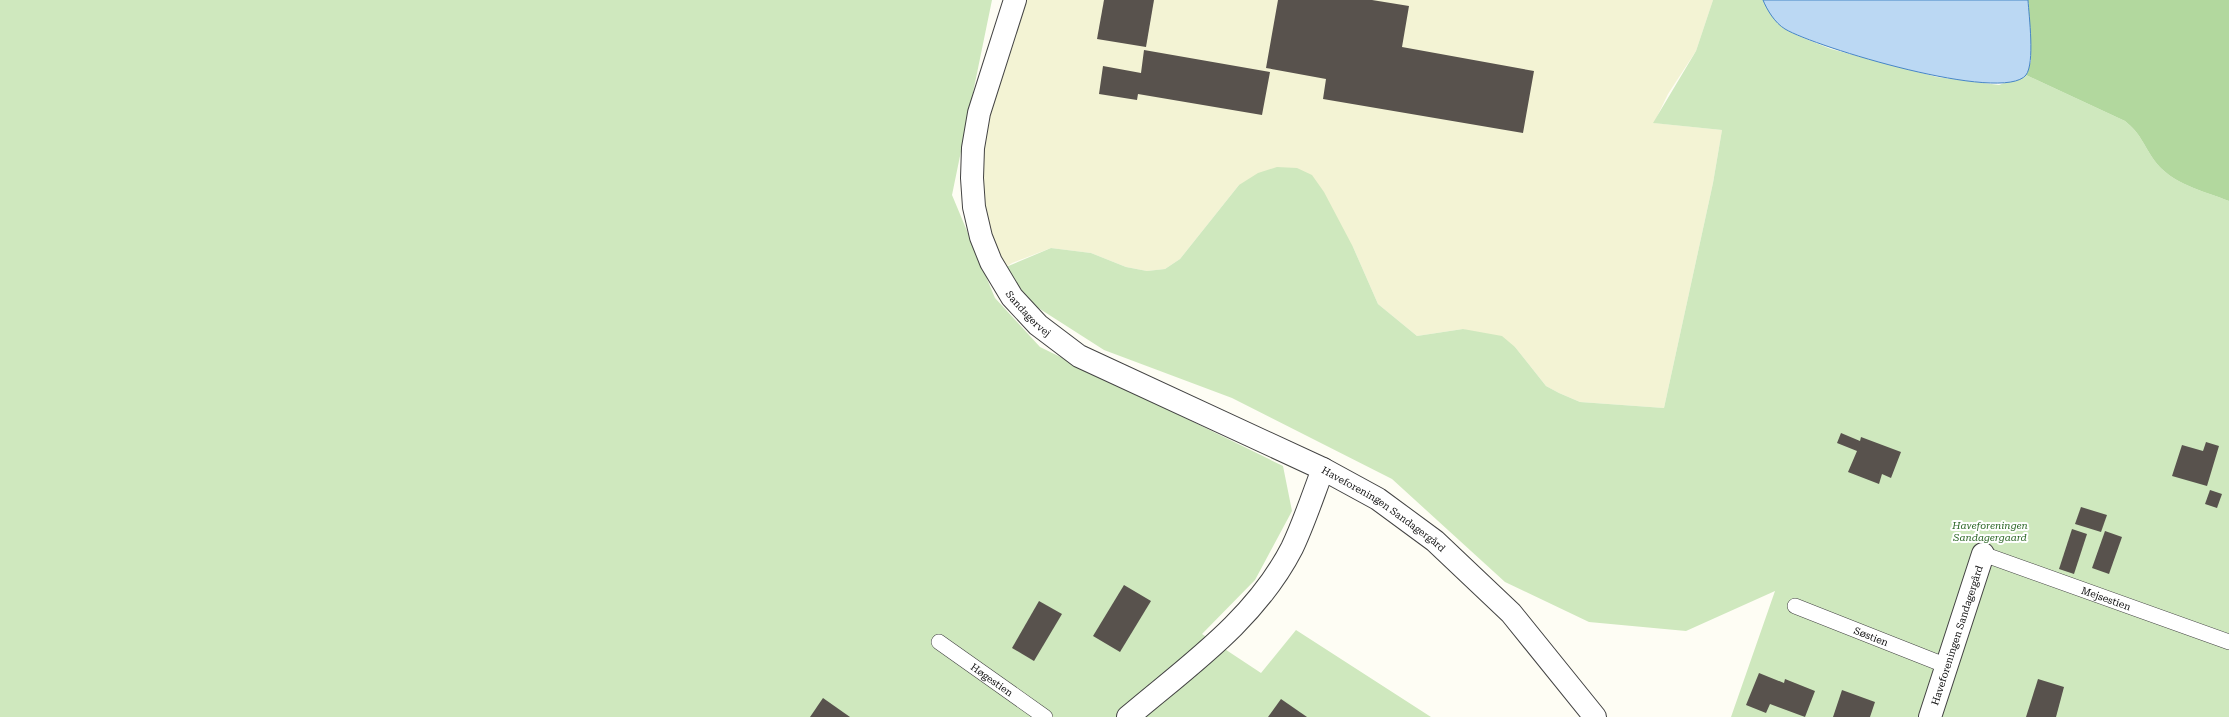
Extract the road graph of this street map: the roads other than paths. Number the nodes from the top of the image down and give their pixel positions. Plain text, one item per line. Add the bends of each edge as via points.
1 (1015, 0) edge
2 (1323, 469) junction
3 (1983, 554) joint
4 (1795, 606) dead end
5 (939, 642) dead end
6 (2229, 642) edge
7 (1947, 666) junction
8 (1046, 717) edge
9 (1129, 717) edge
10 (1595, 717) edge
11 (1930, 717) edge

1 - 2 street, Sandagervej via 979,113 973,148 972,178 974,207 981,237 991,262 1012,297 1038,324 1079,356
2 - 9 street, Haveforeningen Sandagergård via 1292,548 1250,610 1221,639
2 - 10 street, Haveforeningen Sandagergård via 1378,499 1435,541 1511,613
3 - 6 lane, Mejsestien
3 - 7 street, Haveforeningen Sandagergård
4 - 7 lane, Søstien
5 - 8 lane, Høgestien
7 - 11 street, Haveforeningen Sandagergård

